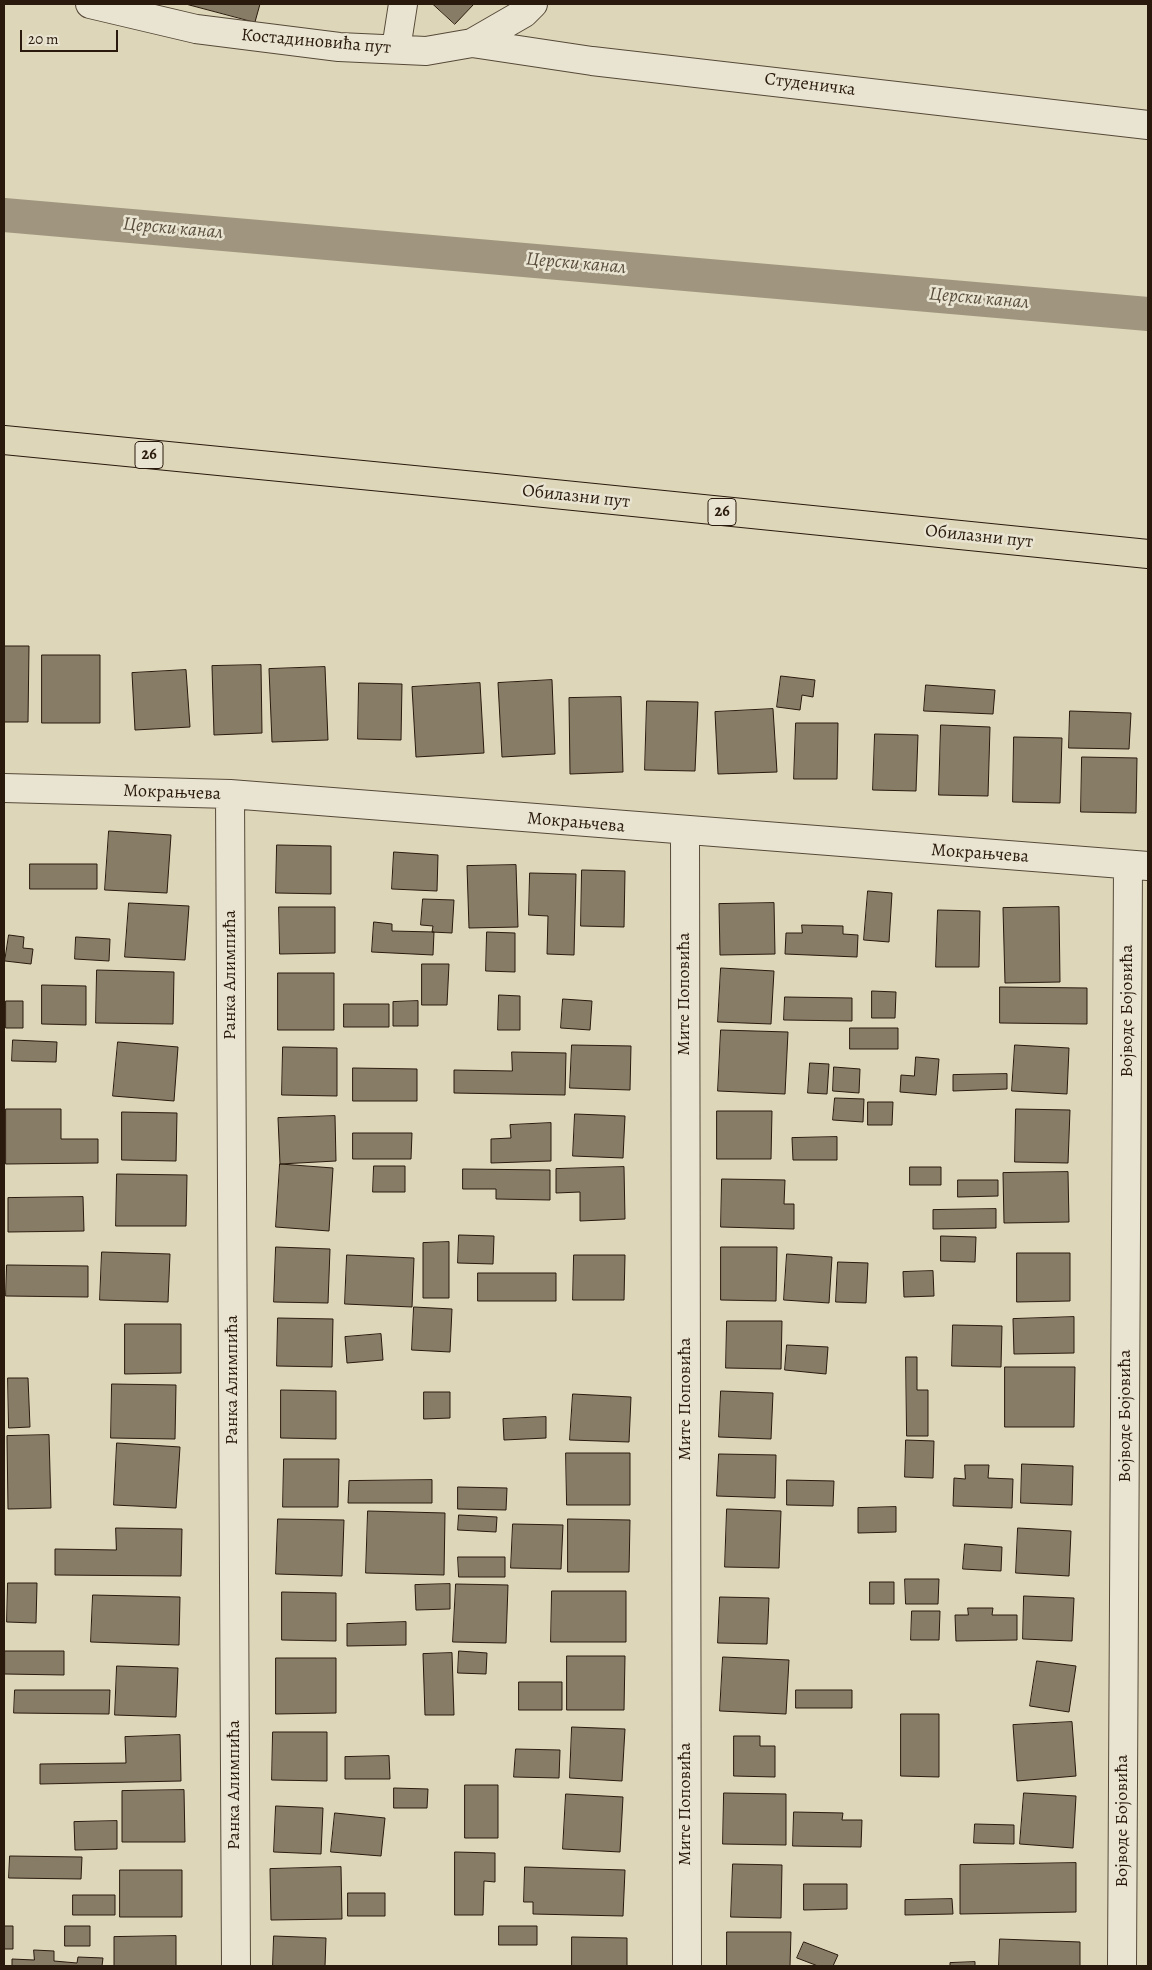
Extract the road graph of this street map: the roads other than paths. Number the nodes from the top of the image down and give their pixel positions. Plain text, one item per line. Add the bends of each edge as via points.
1 (90, 4) edge
2 (403, 4) edge
3 (534, 4) edge
4 (472, 43) junction
5 (396, 49) junction
6 (1148, 125) edge
7 (4, 440) edge
8 (1148, 554) edge
9 (4, 788) edge
10 (230, 794) junction
11 (685, 831) junction
12 (1138, 866) edge
13 (236, 1966) edge
14 (687, 1966) edge
15 (1122, 1966) edge

1 - 5 street, Костадиновића пут via 196,29 339,47
2 - 5 street
3 - 4 street, Костадиновића пут
4 - 5 street, Костадиновића пут via 426,51
4 - 6 street, Студеничка via 592,61
7 - 8 main road, Обилазни пут / 26
9 - 10 street, Мокрањчева
10 - 11 street, Мокрањчева
10 - 13 street, Ранка Алимпића
11 - 12 street, Мокрањчева
11 - 14 street, Мите Поповића
12 - 15 street, Војводе Бојовића

